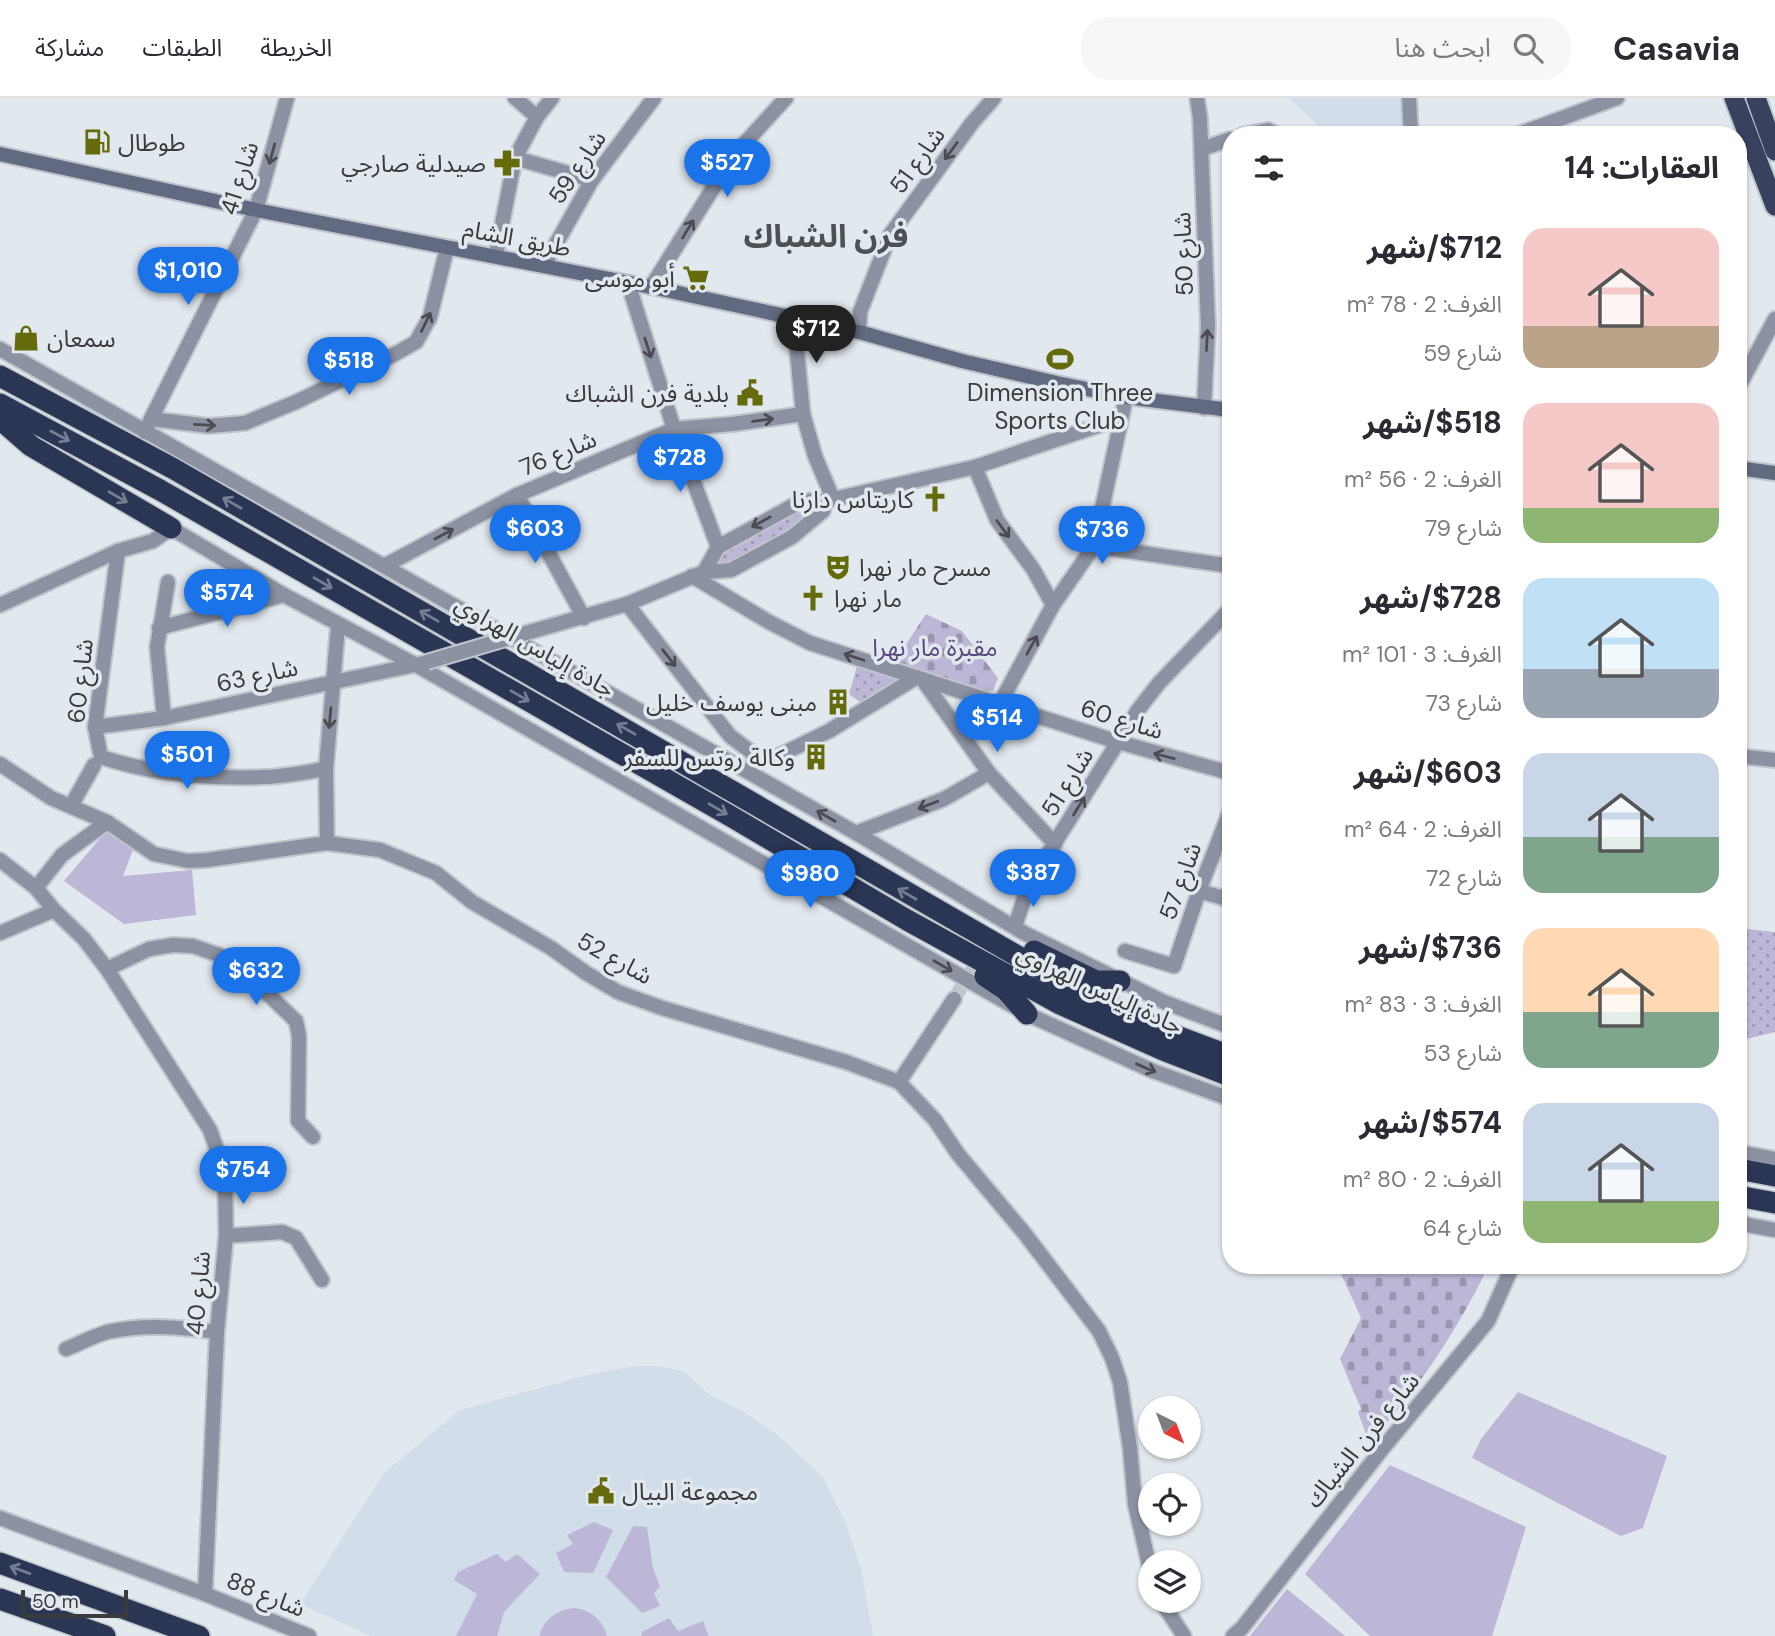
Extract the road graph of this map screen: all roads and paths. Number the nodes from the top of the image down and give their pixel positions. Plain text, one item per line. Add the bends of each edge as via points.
1 (287, 98) edge
2 (515, 98) edge
3 (552, 98) edge
4 (654, 98) edge
5 (786, 98) edge
6 (994, 98) edge
7 (1197, 98) edge
8 (1409, 98) edge
9 (1617, 98) edge
10 (1734, 98) edge
11 (1756, 98) edge
12 (537, 117) junction
13 (1411, 126) edge
14 (1541, 126) edge
15 (1745, 126) edge
16 (1771, 126) edge
17 (1747, 132) edge
18 (1222, 142) edge
19 (1202, 149) junction
20 (1775, 151) edge
21 (0, 154) edge
22 (515, 158) junction
23 (592, 180) junction
24 (1775, 206) edge
25 (256, 210) junction
26 (447, 248) junction
27 (496, 255) junction
28 (544, 265) junction
29 (628, 283) junction
30 (651, 287) junction
31 (1775, 319) edge
32 (794, 320) junction
33 (859, 332) junction
34 (0, 349) edge
35 (1747, 371) edge
36 (0, 376) edge
37 (1126, 397) junction
38 (0, 404) edge
39 (1204, 408) junction
40 (1222, 409) edge
41 (803, 414) junction
42 (1121, 418) junction
43 (0, 419) edge
44 (148, 426) junction
45 (674, 429) junction
46 (975, 467) junction
47 (1747, 469) edge
48 (1775, 473) edge
49 (517, 495) junction
50 (829, 500) junction
51 (171, 528) junction
52 (1094, 546) junction
53 (718, 547) junction
54 (118, 551) junction
55 (1222, 565) edge
56 (384, 566) junction
57 (698, 574) junction
58 (168, 582) dead end
59 (284, 595) junction
60 (627, 604) junction
61 (0, 605) edge
62 (1053, 605) junction
63 (1222, 617) edge
64 (584, 618) junction
65 (338, 625) junction
66 (159, 628) junction
67 (421, 664) junction
68 (919, 678) junction
69 (333, 682) junction
70 (999, 705) junction
71 (164, 718) junction
72 (95, 727) junction
73 (1118, 742) junction
74 (1747, 756) edge
75 (1775, 760) edge
76 (0, 764) edge
77 (94, 765) dead end
78 (326, 769) junction
79 (1222, 771) edge
80 (989, 773) junction
81 (71, 806) junction
82 (107, 822) junction
83 (1222, 832) edge
84 (856, 833) junction
85 (327, 843) junction
86 (1055, 844) junction
87 (0, 860) edge
88 (36, 888) junction
89 (1199, 891) junction
90 (1222, 898) edge
91 (54, 909) junction
92 (947, 916) junction
93 (907, 920) junction
94 (1012, 920) junction
95 (0, 933) edge
96 (1125, 951) dead end
97 (107, 969) junction
98 (1120, 981) junction
99 (954, 999) tunnel mouth
100 (1027, 1014) junction
101 (1222, 1024) edge
102 (1222, 1053) edge
103 (1222, 1073) edge
104 (899, 1082) junction
105 (1222, 1096) edge
106 (313, 1137) dead end
107 (1747, 1154) edge
108 (1775, 1159) edge
109 (1747, 1171) edge
110 (1775, 1176) edge
111 (1747, 1198) edge
112 (1775, 1203) edge
113 (1747, 1225) edge
114 (1775, 1230) edge
115 (226, 1236) junction
116 (1509, 1274) edge
117 (322, 1280) dead end
118 (217, 1332) junction
119 (66, 1349) dead end
120 (0, 1518) edge
121 (1146, 1550) edge
122 (0, 1563) edge
123 (205, 1594) junction
124 (0, 1599) edge
125 (1169, 1613) edge
126 (105, 1636) edge
127 (199, 1636) edge
128 (309, 1636) edge
129 (1184, 1636) edge
130 (1233, 1636) edge

1 -> 25 street, شارع 41
2 - 12 street
3 - 12 street
4 - 23 street, شارع 59
30 -> 5 street via 734,155
6 -> 33 street, شارع 51 via 890,235 860,312
7 - 19 street, شارع 50
8 - 13 street
9 - 14 street
10 - 15 highway
11 - 16 highway
12 - 22 street
16 - 20 highway
17 - 24 highway
18 - 19 street
39 -> 19 street, شارع 50 via 1208,326
21 - 25 main road, طريق الشام
22 - 23 street
22 - 27 street
23 - 28 street, شارع 59
25 - 26 main road, طريق الشام
25 - 44 street, شارع 41
26 - 27 main road, طريق الشام
44 -> 26 street via 245,423 416,342 430,317
27 - 28 main road, طريق الشام
28 - 29 main road, طريق الشام
29 - 30 main road, طريق الشام
29 -> 45 street
30 - 32 main road, طريق الشام
31 - 35 street
32 - 33 main road, طريق الشام
32 - 41 street
33 - 37 main road, طريق الشام via 962,361
34 - 44 street, جادة إلياس الهراوي
92 -> 36 highway, جادة إلياس الهراوي via 198,483
37 - 39 main road, طريق الشام
37 - 42 street
38 -> 93 highway, جادة إلياس الهراوي via 160,490
39 - 40 main road, طريق الشام
45 -> 41 street, شارع 76
41 - 50 street
42 - 46 street
42 - 52 street
43 -> 51 highway via 31,446
44 - 56 street, جادة إلياس الهراوي
45 - 49 street, شارع 76
45 - 53 street
46 - 50 street
46 -> 62 street via 997,520
47 - 48 main road
56 -> 49 street, شارع 76
49 - 64 street
50 -> 53 street via 798,503
50 - 57 street, شارع 63 via 823,511 792,537 731,570
51 - 54 street via 153,541
51 - 59 street, جادة إلياس الهراوي
52 - 55 street
52 - 62 street
53 - 57 street
54 - 61 street
54 - 72 street, شارع 60
84 -> 56 street, جادة إلياس الهراوي
57 - 60 street, شارع 63
68 -> 57 street, شارع 60 via 810,643 756,616
58 - 66 street
59 - 65 street, جادة إلياس الهراوي
59 - 66 street
60 - 64 street, شارع 63
60 -> 68 street via 730,736 764,758 774,758 828,731
70 -> 62 street
63 - 73 street, شارع 51 via 1159,683
64 - 67 street, شارع 63, bridge
65 - 67 street, جادة إلياس الهراوي
65 - 69 street
66 - 71 street
67 - 69 street, شارع 63
67 -> 100 street, جادة إلياس الهراوي
68 - 70 street, شارع 60
68 - 80 street
69 - 71 street, شارع 63
69 -> 78 street
70 - 73 street, شارع 60
71 - 72 street, شارع 63
72 - 78 street, شارع 60 via 101,757 129,766 263,778
79 -> 73 street, شارع 60
86 -> 73 street, شارع 51
74 - 75 street
76 - 81 street, شارع 52
77 - 81 street
78 - 85 street
80 -> 84 street via 943,799
80 - 86 street
81 - 82 street, شارع 52
82 - 85 street, شارع 52 via 154,854 188,861
82 - 88 street via 62,855
83 - 89 street, شارع 57
84 - 94 street, جادة إلياس الهراوي
85 - 104 street, شارع 52 via 380,850 436,873 472,902 618,992
86 - 94 street, شارع 51
87 - 88 street, شارع 40
88 - 91 street, شارع 40
89 - 90 street
89 - 96 street, شارع 57 via 1174,966
91 - 95 street
91 - 97 street, شارع 40
92 - 98 highway via 981,923 1087,978
92 - 102 highway, جادة إلياس الهراوي via 1071,988
93 - 100 highway via 938,948 1006,990
93 - 103 highway, جادة إلياس الهراوي via 1060,1004
94 - 98 street, جادة إلياس الهراوي
97 - 106 street via 149,949 173,945 219,955 247,974 296,1021 298,1121
97 - 115 street, شارع 40 via 210,1130 225,1173
98 - 101 street, جادة إلياس الهراوي
99 - 104 street
100 -> 105 street, جادة إلياس الهراوي via 1153,1071
104 - 121 street via 935,1120 1099,1331 1120,1382 1135,1504
107 - 108 street
109 - 110 highway
111 - 112 highway
113 - 114 street
115 - 117 street via 282,1232 296,1238
115 - 118 street, شارع 40
116 - 130 street, شارع فرن الشباك via 1488,1321
118 - 119 street via 143,1326 105,1333
118 - 123 street, شارع 40
120 - 123 street, شارع 88
127 -> 122 highway
123 - 128 street, شارع 88
124 - 126 highway
125 - 129 street

